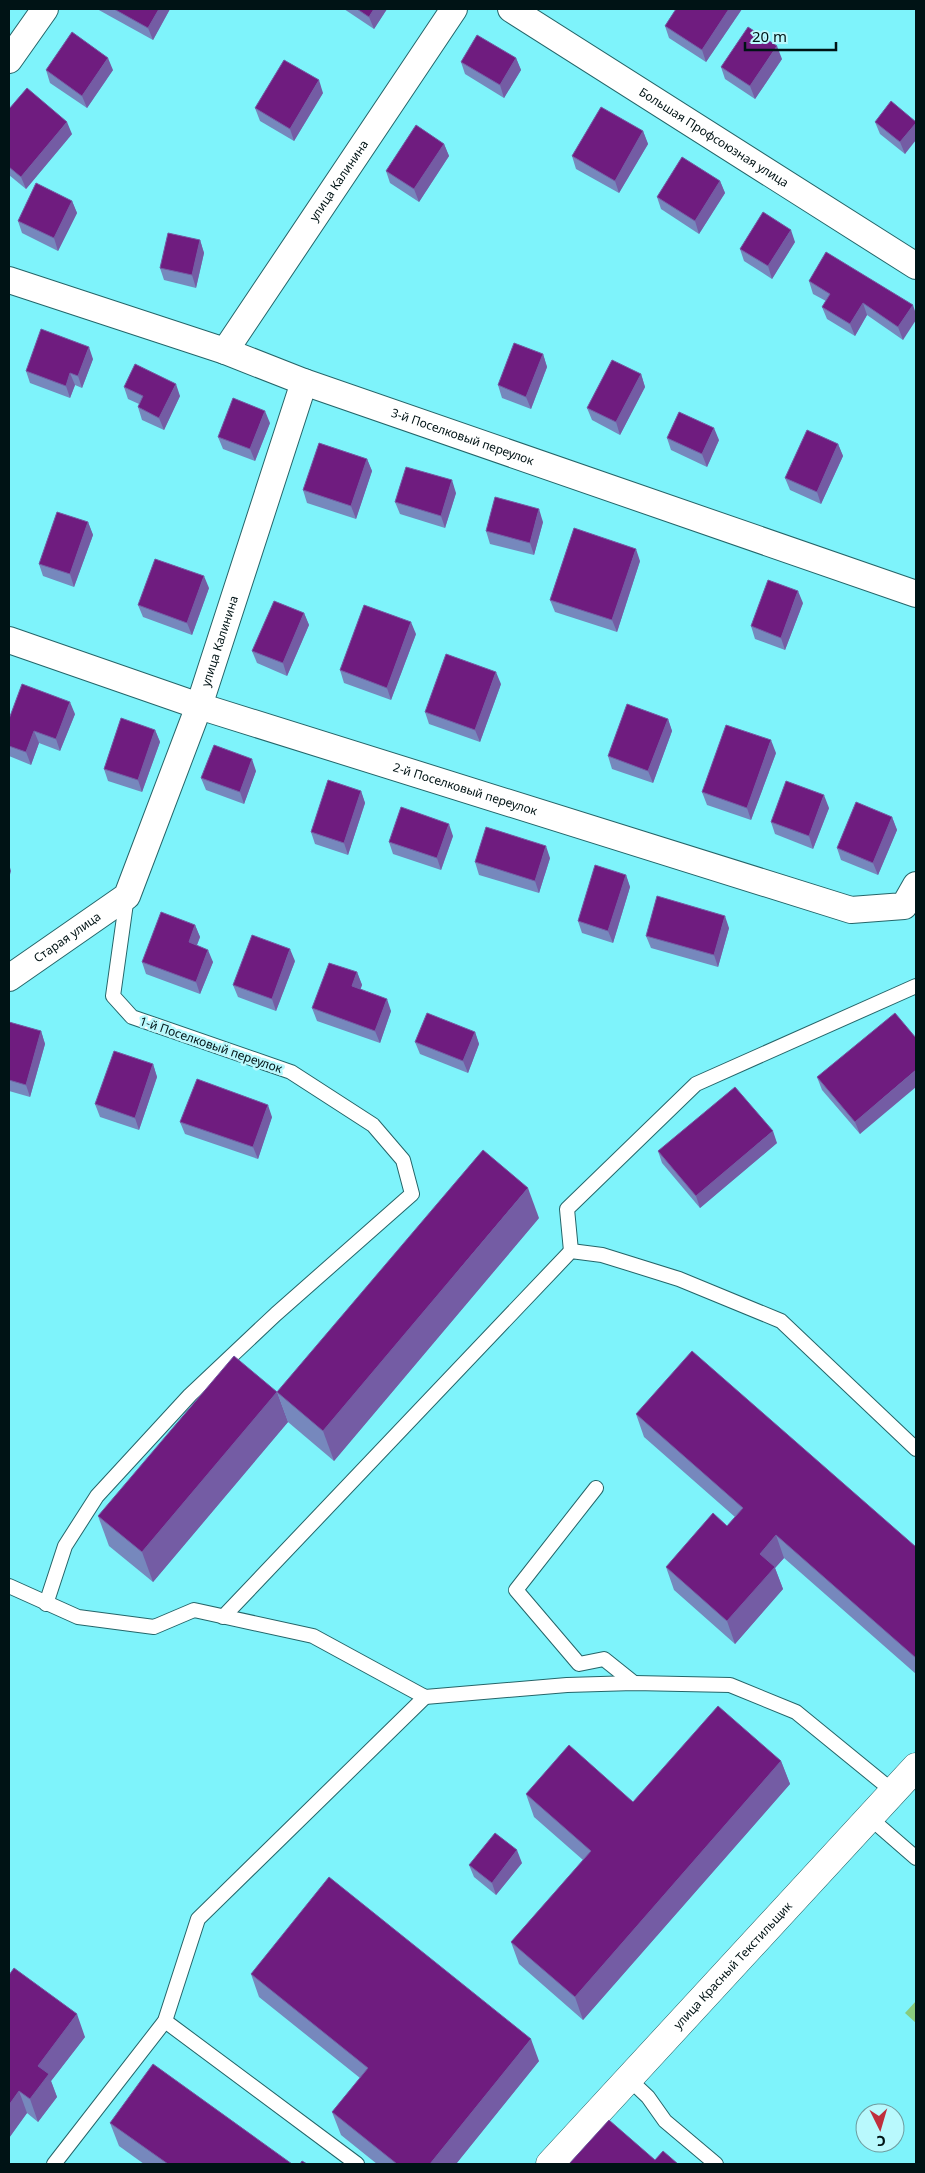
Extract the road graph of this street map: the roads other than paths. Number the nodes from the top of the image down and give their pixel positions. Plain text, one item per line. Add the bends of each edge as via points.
1 (45, 9) edge
2 (454, 9) edge
3 (511, 9) edge
4 (9, 60) edge
5 (916, 266) edge
6 (9, 280) edge
7 (225, 351) junction
8 (304, 382) junction
9 (916, 594) edge
10 (9, 640) edge
11 (199, 706) junction
12 (916, 885) edge
13 (127, 896) junction
14 (9, 978) edge
15 (916, 986) edge
16 (571, 1251) junction
17 (916, 1449) edge
18 (596, 1488) dead end
19 (9, 1586) edge
20 (46, 1604) junction
21 (223, 1617) junction
22 (634, 1683) junction
23 (425, 1697) junction
24 (916, 1768) edge
25 (894, 1792) junction
26 (870, 1818) junction
27 (916, 1858) edge
28 (165, 2020) junction
29 (629, 2078) junction
30 (54, 2164) edge
31 (357, 2164) edge
32 (550, 2164) edge
33 (716, 2164) edge

1 - 4 street
2 - 7 street, улица Калинина
3 - 5 street, Большая Профсоюзная улица
6 - 7 street, 3-й Поселковый переулок
7 - 8 street, 3-й Поселковый переулок
8 - 9 street, 3-й Поселковый переулок
8 - 11 street, улица Калинина
10 - 11 street, 2-й Поселковый переулок
11 - 12 street, 2-й Поселковый переулок via 851,910 904,906
11 - 13 street, улица Калинина
13 - 14 street, Старая улица
13 - 20 lane, 1-й Поселковый переулок via 113,996 132,1017 291,1072 373,1125 404,1160 412,1194 190,1395 96,1496 65,1546
15 - 16 lane via 696,1084 567,1209
16 - 17 lane via 602,1255 679,1279 781,1321
16 - 21 lane
18 - 22 lane via 516,1590 580,1664 604,1659
19 - 20 lane
20 - 21 lane via 78,1617 154,1627 194,1610
21 - 23 lane via 313,1636
22 - 23 lane via 567,1684
22 - 25 lane via 730,1684 796,1712
23 - 28 lane via 198,1919
24 - 25 street, улица Красный Текстильщик
25 - 26 street, улица Красный Текстильщик
26 - 27 lane
26 - 29 street, улица Красный Текстильщик
28 - 30 lane
28 - 31 lane
29 - 32 street, улица Красный Текстильщик
29 - 33 lane via 665,2121

